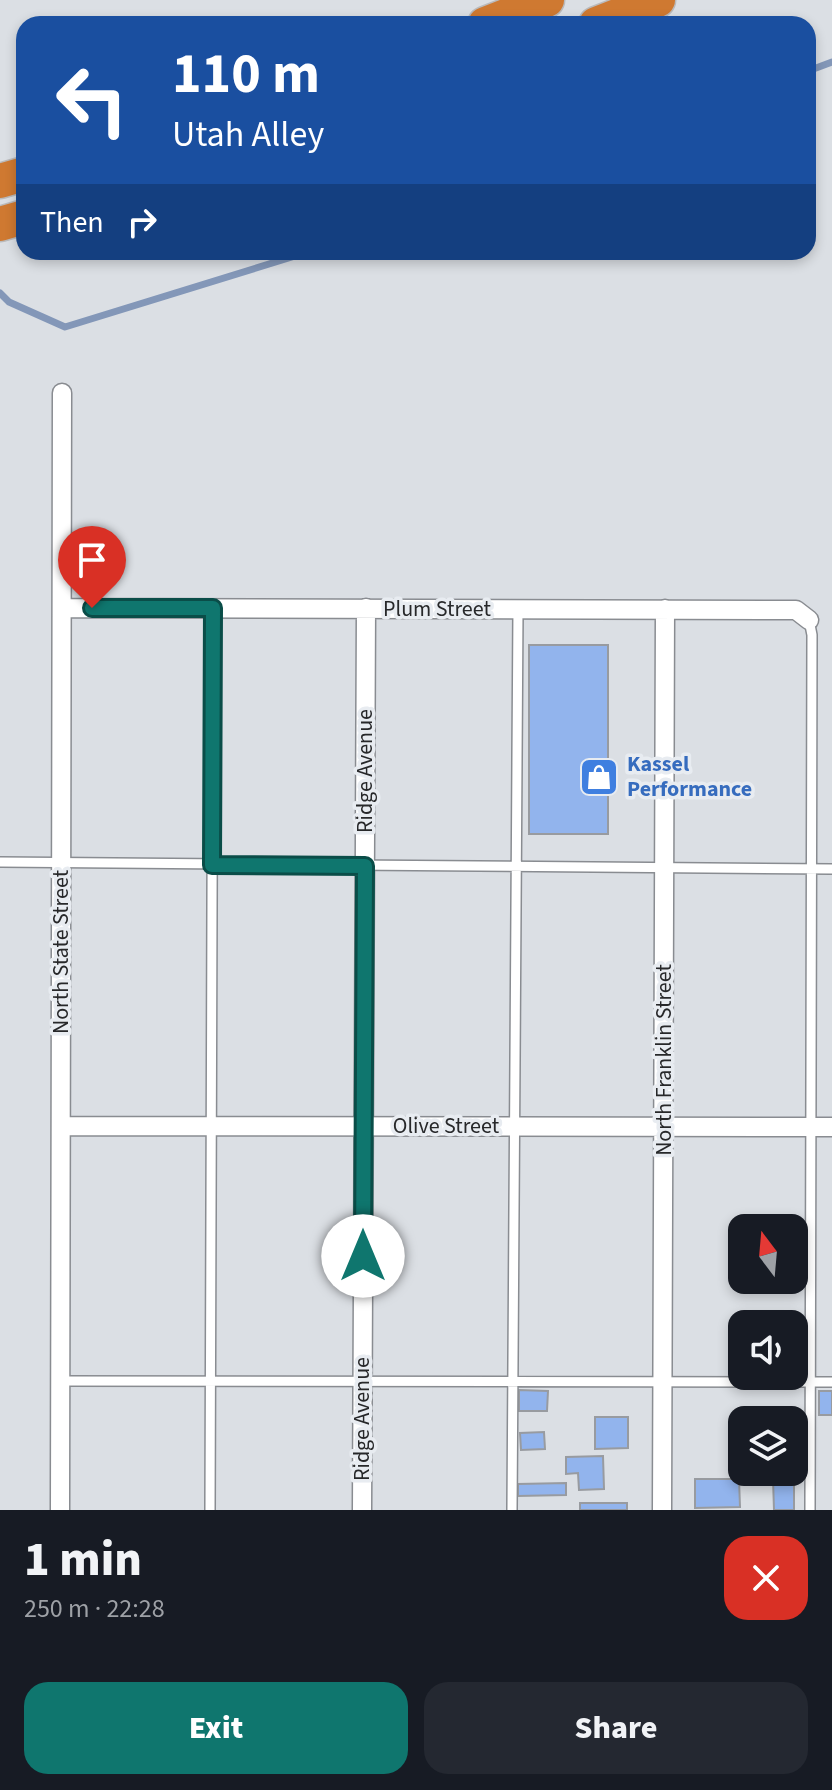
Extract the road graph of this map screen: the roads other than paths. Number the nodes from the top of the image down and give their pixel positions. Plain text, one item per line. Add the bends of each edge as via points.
1 (547, 0) edge
2 (658, 0) edge
3 (506, 16) edge
4 (617, 16) edge
5 (62, 393) dead end
6 (62, 608) junction
7 (213, 608) junction
8 (366, 608) junction
9 (518, 609) junction
10 (665, 609) junction
11 (809, 620) joint
12 (0, 862) edge
13 (61, 864) junction
14 (212, 865) junction
15 (365, 866) junction
16 (516, 867) junction
17 (664, 868) junction
18 (812, 869) junction
19 (832, 869) edge
20 (61, 1126) junction
21 (212, 1126) junction
22 (363, 1126) junction
23 (515, 1126) junction
24 (663, 1126) junction
25 (811, 1127) junction
26 (832, 1127) edge
27 (60, 1381) junction
28 (211, 1382) junction
29 (362, 1382) junction
30 (513, 1382) junction
31 (663, 1382) junction
32 (810, 1382) junction
33 (832, 1382) edge
34 (60, 1510) edge
35 (210, 1510) edge
36 (362, 1510) edge
37 (512, 1510) edge
38 (662, 1510) edge
39 (810, 1510) edge

1 - 3 highway
2 - 4 highway
5 - 6 street, North State Street
6 - 7 street, Plum Street
6 - 13 street, North State Street
7 - 8 street, Plum Street
7 - 14 lane
8 - 9 street, Plum Street
8 - 15 street, Ridge Avenue
9 - 10 street, Plum Street
9 - 16 lane
10 - 11 street, Plum Street via 796,610
10 - 17 street, North Franklin Street
11 - 18 lane
12 - 13 lane
13 - 14 lane
13 - 20 street, North State Street
14 - 15 lane
14 - 21 lane
15 - 16 lane
15 - 22 street, Ridge Avenue
16 - 17 lane
16 - 23 lane
17 - 18 lane
17 - 24 street, North Franklin Street
18 - 19 lane
18 - 25 lane
20 - 21 street, Olive Street
20 - 27 street, North State Street
21 - 22 street, Olive Street
21 - 28 lane
22 - 23 street, Olive Street
22 - 29 street, Ridge Avenue
23 - 24 street, Olive Street
23 - 30 lane
24 - 25 street, Olive Street
24 - 31 street, North Franklin Street
25 - 26 street, Olive Street
25 - 32 lane
27 - 28 lane
27 - 34 street, North State Street
28 - 29 lane
28 - 35 lane
29 - 30 lane
29 - 36 street, Ridge Avenue
30 - 31 lane
30 - 37 lane
31 - 32 lane
31 - 38 street, North Franklin Street
32 - 33 lane
32 - 39 lane

